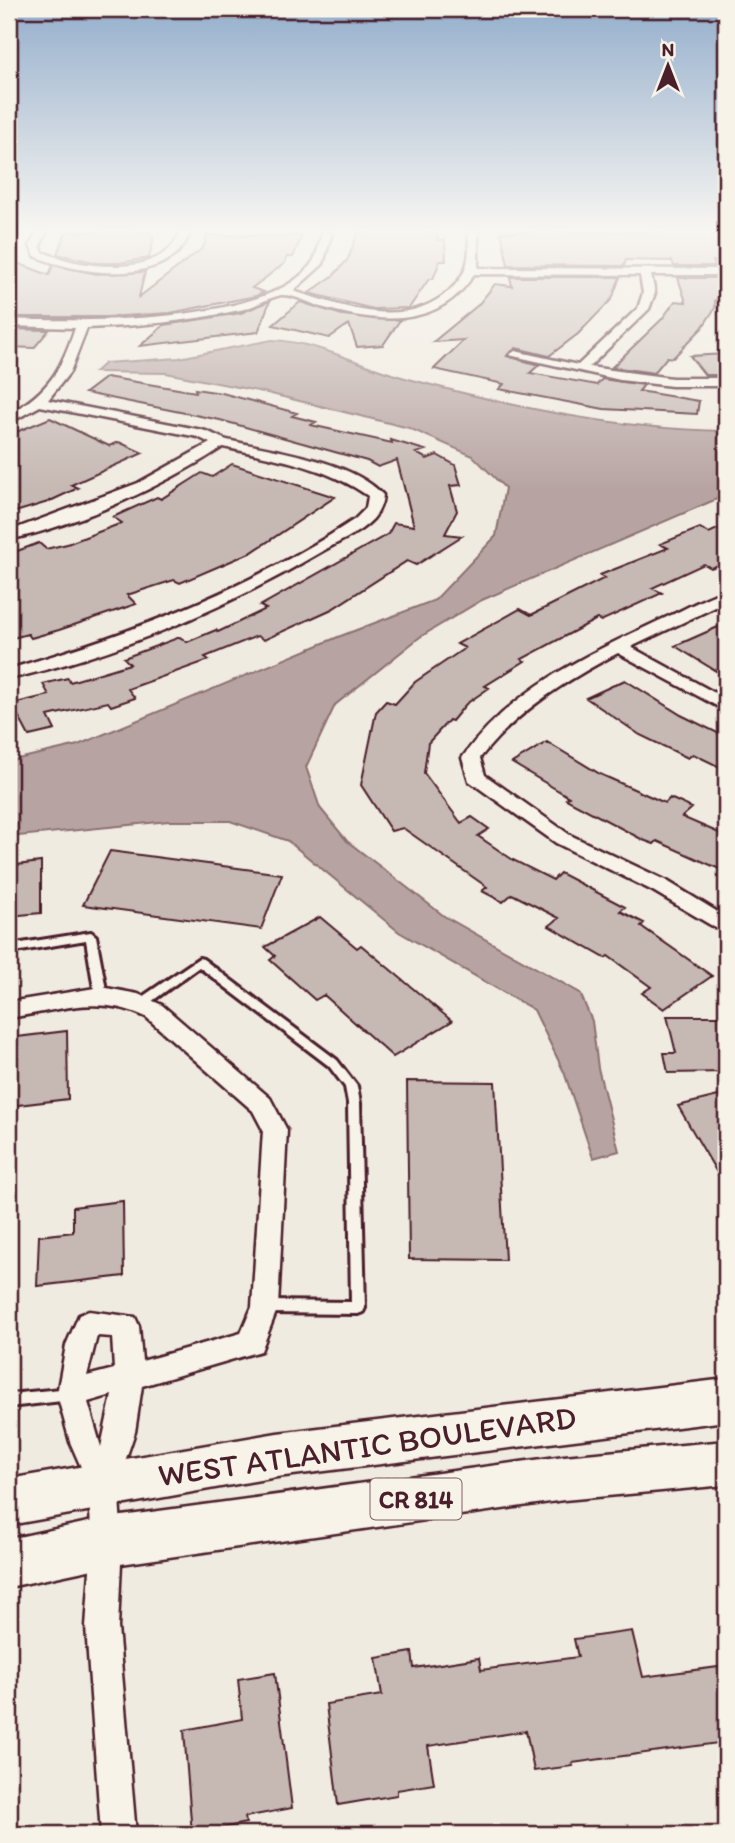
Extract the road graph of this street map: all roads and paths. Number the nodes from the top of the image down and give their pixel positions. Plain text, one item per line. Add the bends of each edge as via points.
1 (183, 318) edge
2 (634, 318) edge
3 (9, 322) edge
4 (81, 327) junction
5 (515, 355) dead end
6 (580, 369) junction
7 (726, 382) edge
8 (40, 402) junction
9 (9, 419) edge
10 (218, 444) junction
11 (9, 536) edge
12 (726, 596) edge
13 (620, 647) junction
14 (9, 674) edge
15 (726, 706) edge
16 (726, 927) edge
17 (9, 949) edge
18 (101, 995) junction
19 (140, 1004) junction
20 (9, 1010) edge
21 (265, 1307) junction
22 (129, 1377) junction
23 (71, 1394) junction
24 (726, 1400) edge
25 (9, 1401) edge
26 (726, 1463) edge
27 (103, 1482) junction
28 (9, 1502) edge
29 (107, 1542) junction
30 (9, 1563) edge
31 (119, 1834) edge

1 - 4 street
2 - 6 street
3 - 4 street
4 - 8 street via 60,381
5 - 6 street
6 - 7 street via 671,383
8 - 9 street
8 - 10 street via 168,425 202,434
10 - 11 street via 141,486
10 - 14 street via 352,478 376,495 372,511 303,557 240,590 146,629
12 - 13 street
13 - 15 street
13 - 16 street via 510,713 471,758 476,776 563,839 660,887
17 - 18 lane via 91,936
18 - 19 street
18 - 20 street
19 - 21 street via 154,1011 262,1105 275,1130
19 - 21 lane via 199,962 333,1063 351,1086 358,1308
21 - 22 street via 251,1342
22 - 23 street
22 - 23 street via 125,1326 89,1323 76,1349
22 - 27 street via 121,1432
23 - 25 lane
23 - 27 street via 81,1440
24 - 27 main road, WEST ATLANTIC BOULEVARD / CR 814 via 483,1428
26 - 29 main road, CR 814 via 564,1478
27 - 28 main road, WEST ATLANTIC BOULEVARD / CR 814
27 - 29 street
29 - 30 main road, CR 814
29 - 31 street via 102,1627

